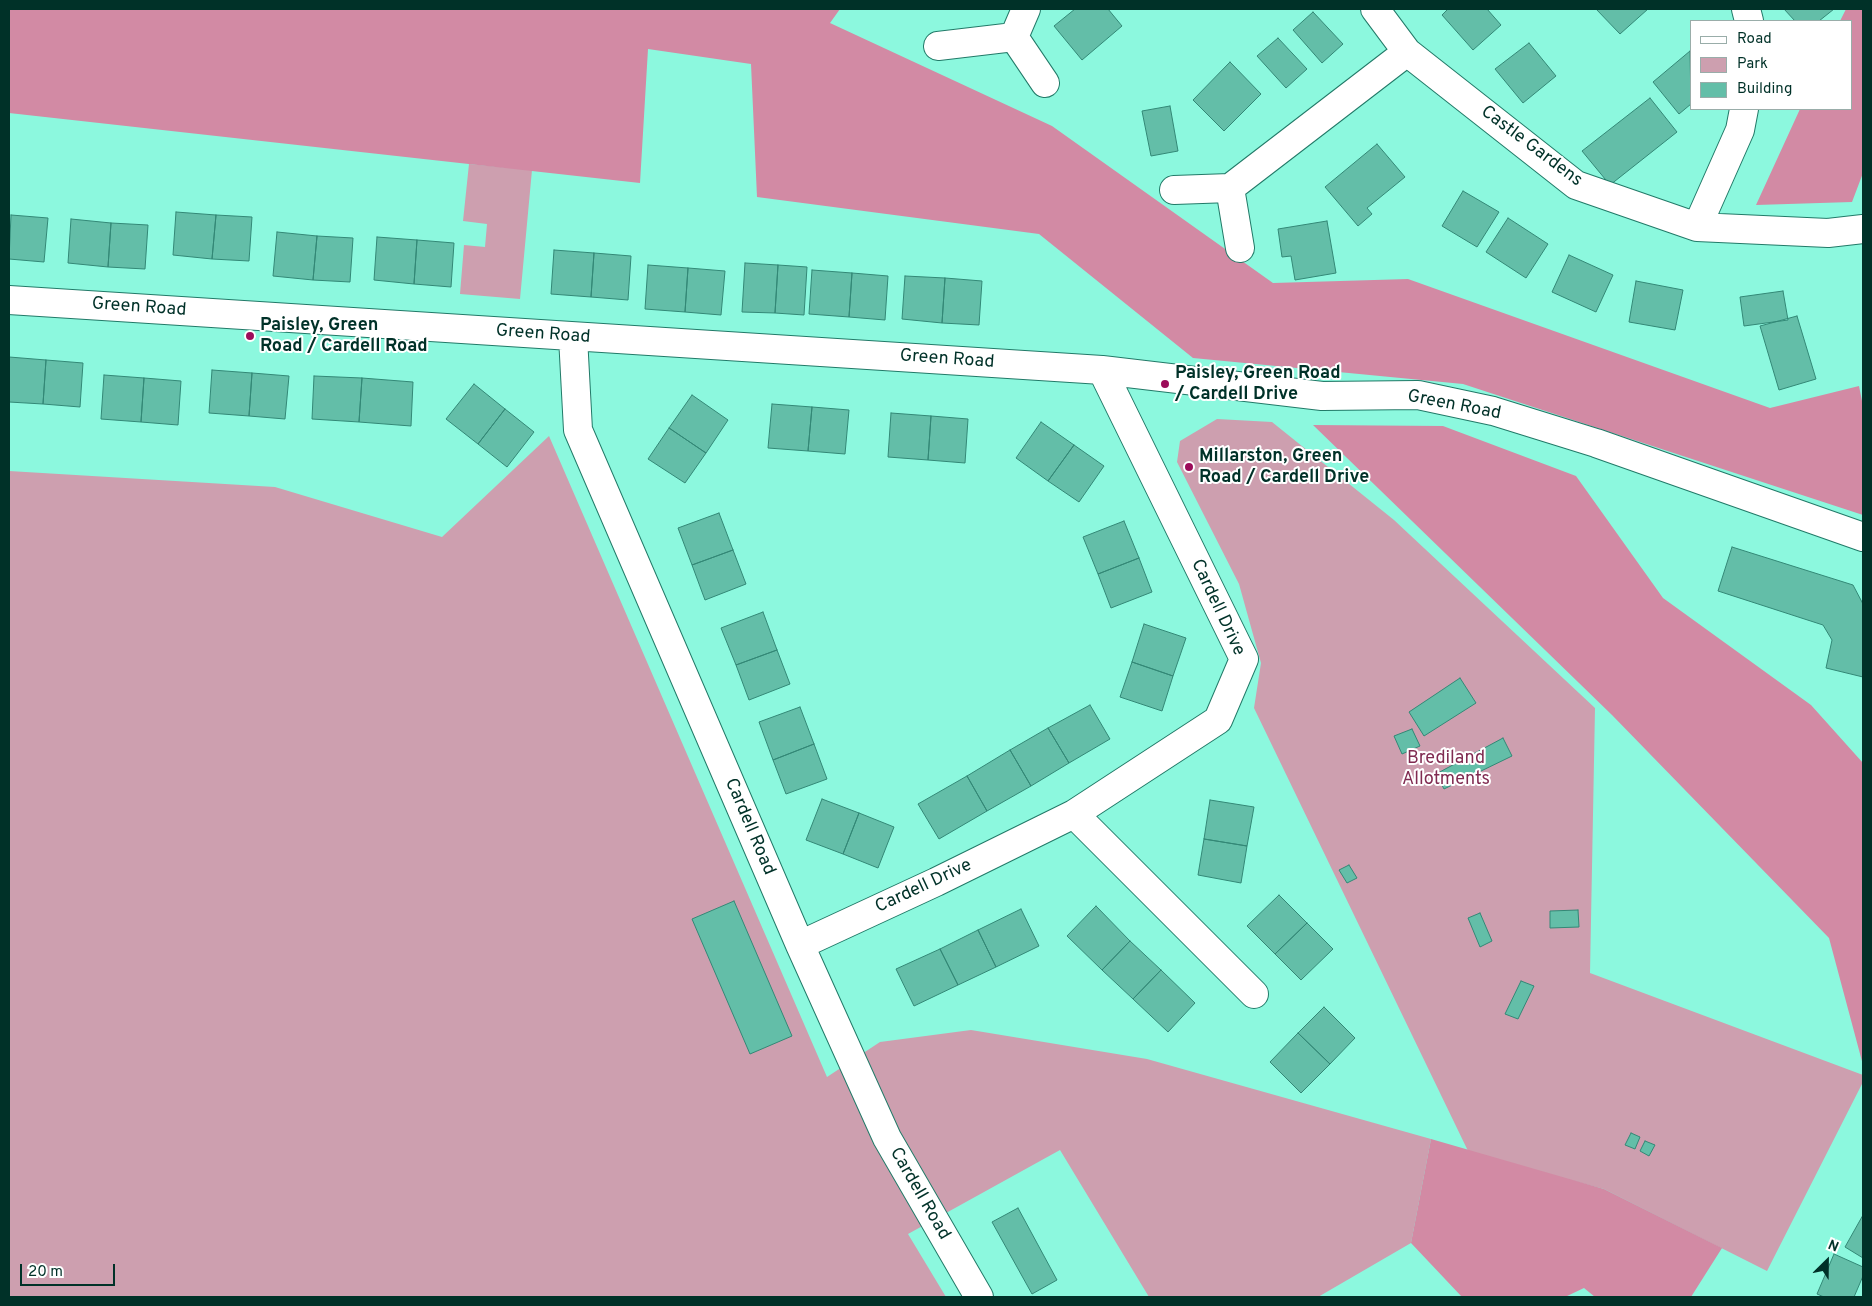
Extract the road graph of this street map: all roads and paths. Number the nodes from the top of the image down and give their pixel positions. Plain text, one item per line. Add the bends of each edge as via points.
1 (1026, 9) edge
2 (1375, 9) edge
3 (1014, 37) junction
4 (938, 46) dead end
5 (1407, 52) junction
6 (1045, 82) dead end
7 (1744, 110) edge
8 (1230, 188) junction
9 (1174, 190) dead end
10 (1697, 227) junction
11 (1863, 229) edge
12 (1240, 248) dead end
13 (9, 300) edge
14 (573, 338) junction
15 (1102, 370) junction
16 (1863, 537) edge
17 (1074, 814) junction
18 (800, 945) junction
19 (1254, 994) dead end
20 (979, 1297) edge

1 - 3 street
2 - 5 street, Castle Gardens
3 - 4 street
3 - 6 street
5 - 8 street
5 - 10 street, Castle Gardens via 1576,185
7 - 10 street via 1740,130
8 - 9 street
8 - 12 street
10 - 11 street, Castle Gardens via 1828,233
13 - 14 street, Green Road
14 - 15 street, Green Road
14 - 18 street, Cardell Road via 578,430
15 - 16 street, Green Road via 1322,396 1418,395 1493,411 1596,443
15 - 17 street, Cardell Drive via 1244,659 1218,720
17 - 18 street, Cardell Drive
17 - 19 street
18 - 20 street, Cardell Road via 887,1138

